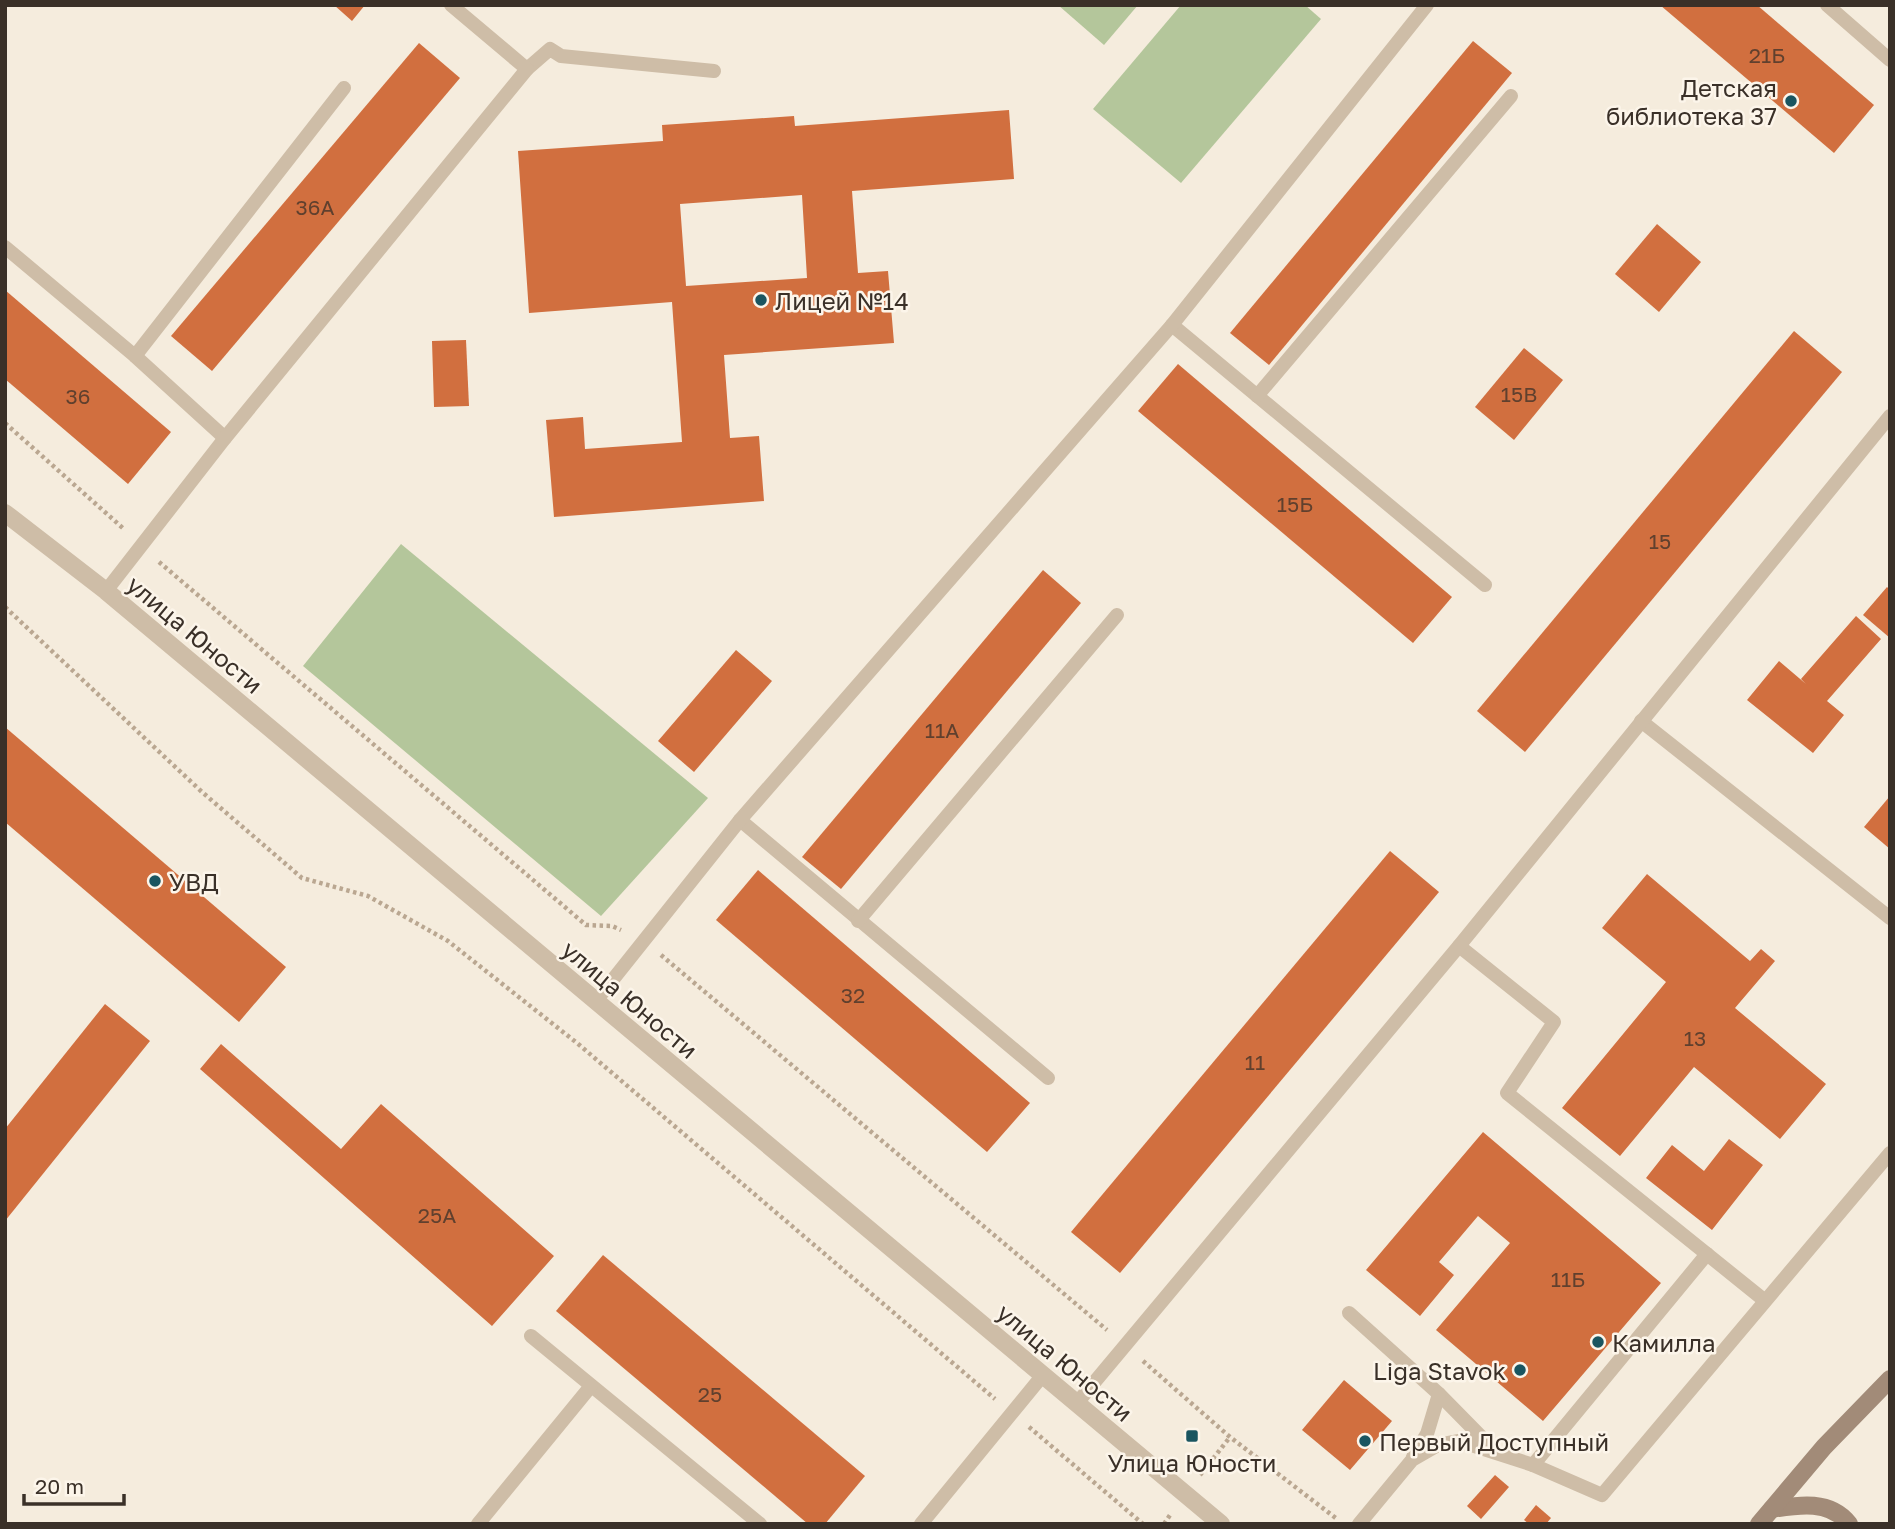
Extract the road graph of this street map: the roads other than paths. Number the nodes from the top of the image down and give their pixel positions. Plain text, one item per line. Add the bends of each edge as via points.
1 (451, 5) edge
2 (1427, 5) edge
3 (1827, 5) edge
4 (1890, 60) edge
5 (527, 69) junction
6 (714, 71) dead end
7 (344, 88) dead end
8 (1511, 96) dead end
9 (5, 247) edge
10 (1172, 325) junction
11 (135, 356) junction
12 (1258, 396) junction
13 (1890, 416) edge
14 (225, 438) junction
15 (5, 513) edge
16 (1485, 585) dead end
17 (106, 591) junction
18 (1117, 615) dead end
19 (1641, 720) junction
20 (740, 820) junction
21 (1890, 918) edge
22 (858, 921) junction
23 (1458, 946) junction
24 (595, 1002) junction
25 (1048, 1078) dead end
26 (1890, 1153) edge
27 (1707, 1254) junction
28 (1763, 1300) junction
29 (1349, 1313) dead end
30 (531, 1336) dead end
31 (1043, 1375) junction
32 (1890, 1379) edge
33 (591, 1386) junction
34 (1439, 1394) junction
35 (1077, 1403) junction
36 (1497, 1452) junction
37 (1412, 1460) junction
38 (1533, 1465) junction
39 (1772, 1510) junction
40 (478, 1524) edge
41 (761, 1524) edge
42 (921, 1524) edge
43 (1221, 1524) edge
44 (1359, 1524) edge
45 (1759, 1524) edge
46 (1849, 1524) edge

1 - 5 lane
2 - 10 lane
3 - 4 lane
5 - 6 lane via 550,49 561,57
5 - 14 lane
7 - 11 lane
8 - 12 lane
9 - 11 lane
10 - 12 lane
10 - 20 lane
11 - 14 lane
12 - 16 lane
13 - 19 lane
14 - 17 lane
15 - 17 street, улица Юности
17 - 24 street, улица Юности
18 - 22 lane
19 - 21 lane
19 - 23 lane
20 - 22 lane
20 - 24 lane
22 - 25 lane
23 - 27 lane via 1555,1022 1507,1093
23 - 35 lane
24 - 31 street, улица Юности
26 - 28 lane
27 - 28 lane
27 - 38 lane
28 - 38 lane via 1602,1495
29 - 34 lane
30 - 33 lane
31 - 35 street, улица Юности
31 - 42 lane
32 - 39 main road via 1824,1447
33 - 40 lane
33 - 41 lane
34 - 36 lane
34 - 37 lane via 1427,1434
35 - 43 street, улица Юности
36 - 37 lane via 1459,1441 1438,1444
36 - 38 lane
37 - 44 lane
39 - 45 main road
39 - 46 main road via 1802,1504 1825,1507

